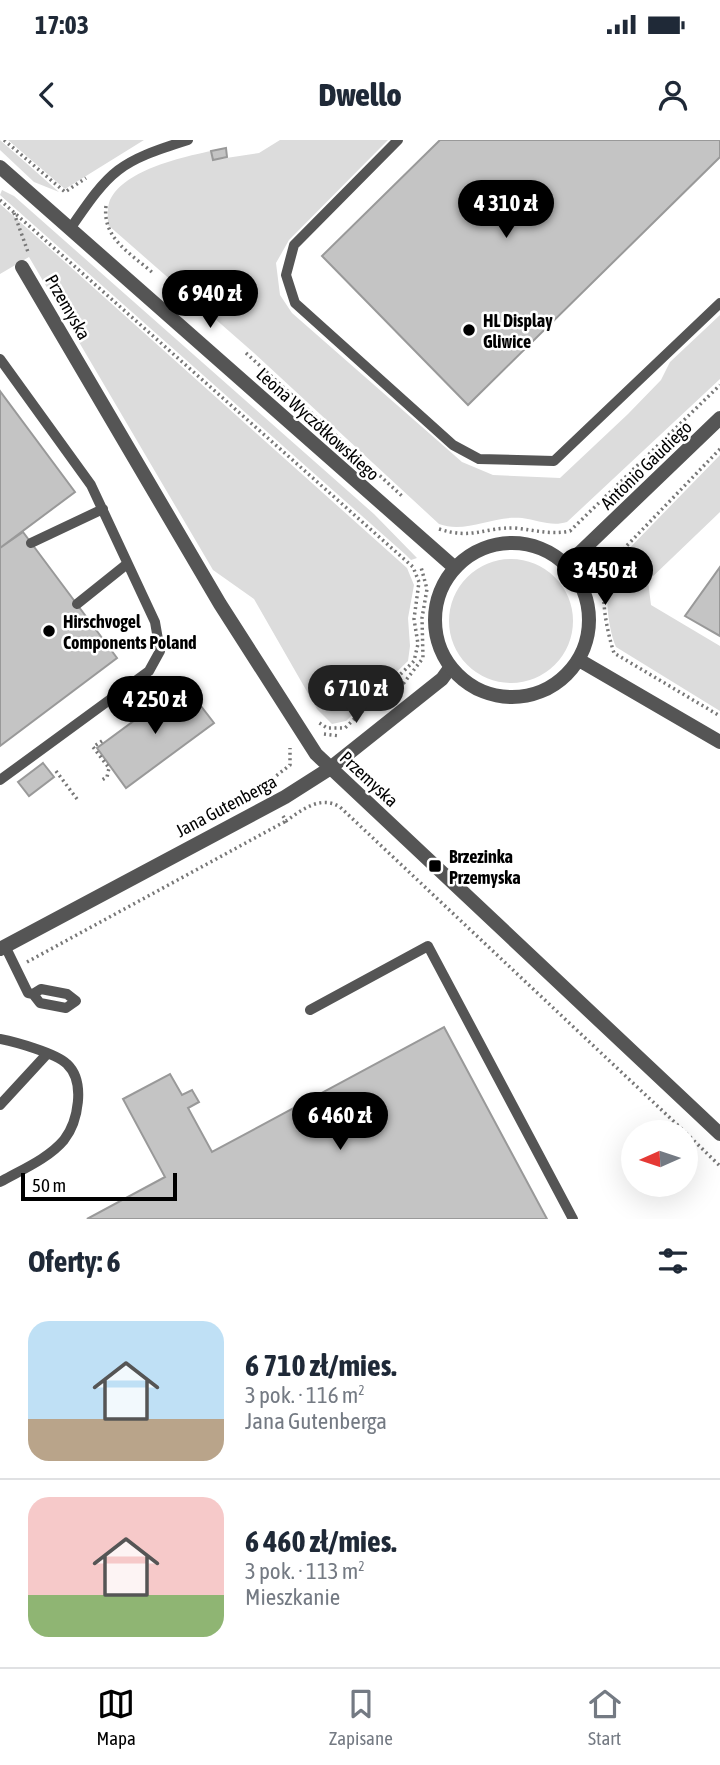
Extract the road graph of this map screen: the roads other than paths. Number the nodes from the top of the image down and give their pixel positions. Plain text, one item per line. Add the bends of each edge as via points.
1 (188, 140) edge
2 (398, 140) edge
3 (0, 167) edge
4 (70, 229) junction
5 (24, 272) road end
6 (720, 303) edge
7 (0, 359) edge
8 (720, 418) edge
9 (103, 509) junction
10 (31, 543) dead end
11 (127, 564) junction
12 (566, 566) junction
13 (455, 568) junction
14 (77, 604) dead end
15 (579, 660) junction
16 (450, 668) junction
17 (720, 742) edge
18 (329, 769) junction
19 (0, 780) edge
20 (2, 947) edge
21 (33, 994) dead end
22 (310, 1010) dead end
23 (1, 1041) edge
24 (47, 1054) junction
25 (0, 1091) edge
26 (12, 1091) junction
27 (0, 1105) edge
28 (720, 1134) edge
29 (0, 1182) edge
30 (573, 1219) edge

1 - 4 lane via 137,156 110,174
2 - 6 lane via 294,244 286,275 295,303 462,450 479,458 554,461
3 - 4 street, Leona Wyczółkowskiego
4 - 13 street, Leona Wyczółkowskiego
5 - 18 street, Przemyska via 220,604
7 - 9 lane via 91,485
8 - 12 street, Antonio Gaudiego
9 - 10 lane
9 - 11 lane
11 - 14 lane
11 - 19 lane via 155,622 160,651 154,664
12 - 13 street via 547,551 515,543 482,549
12 - 15 street via 584,591 588,617
13 - 16 street via 441,585 434,619 437,642
15 - 16 street via 567,676 548,688 514,697 478,689
15 - 17 street
16 - 18 street, Jana Gutenberga
18 - 20 street, Jana Gutenberga
18 - 28 street, Przemyska
20 - 21 lane via 28,993
22 - 30 lane via 428,946
23 - 24 lane
24 - 26 lane
24 - 29 lane via 67,1064 74,1079 76,1122 47,1155
25 - 26 lane
26 - 27 lane

